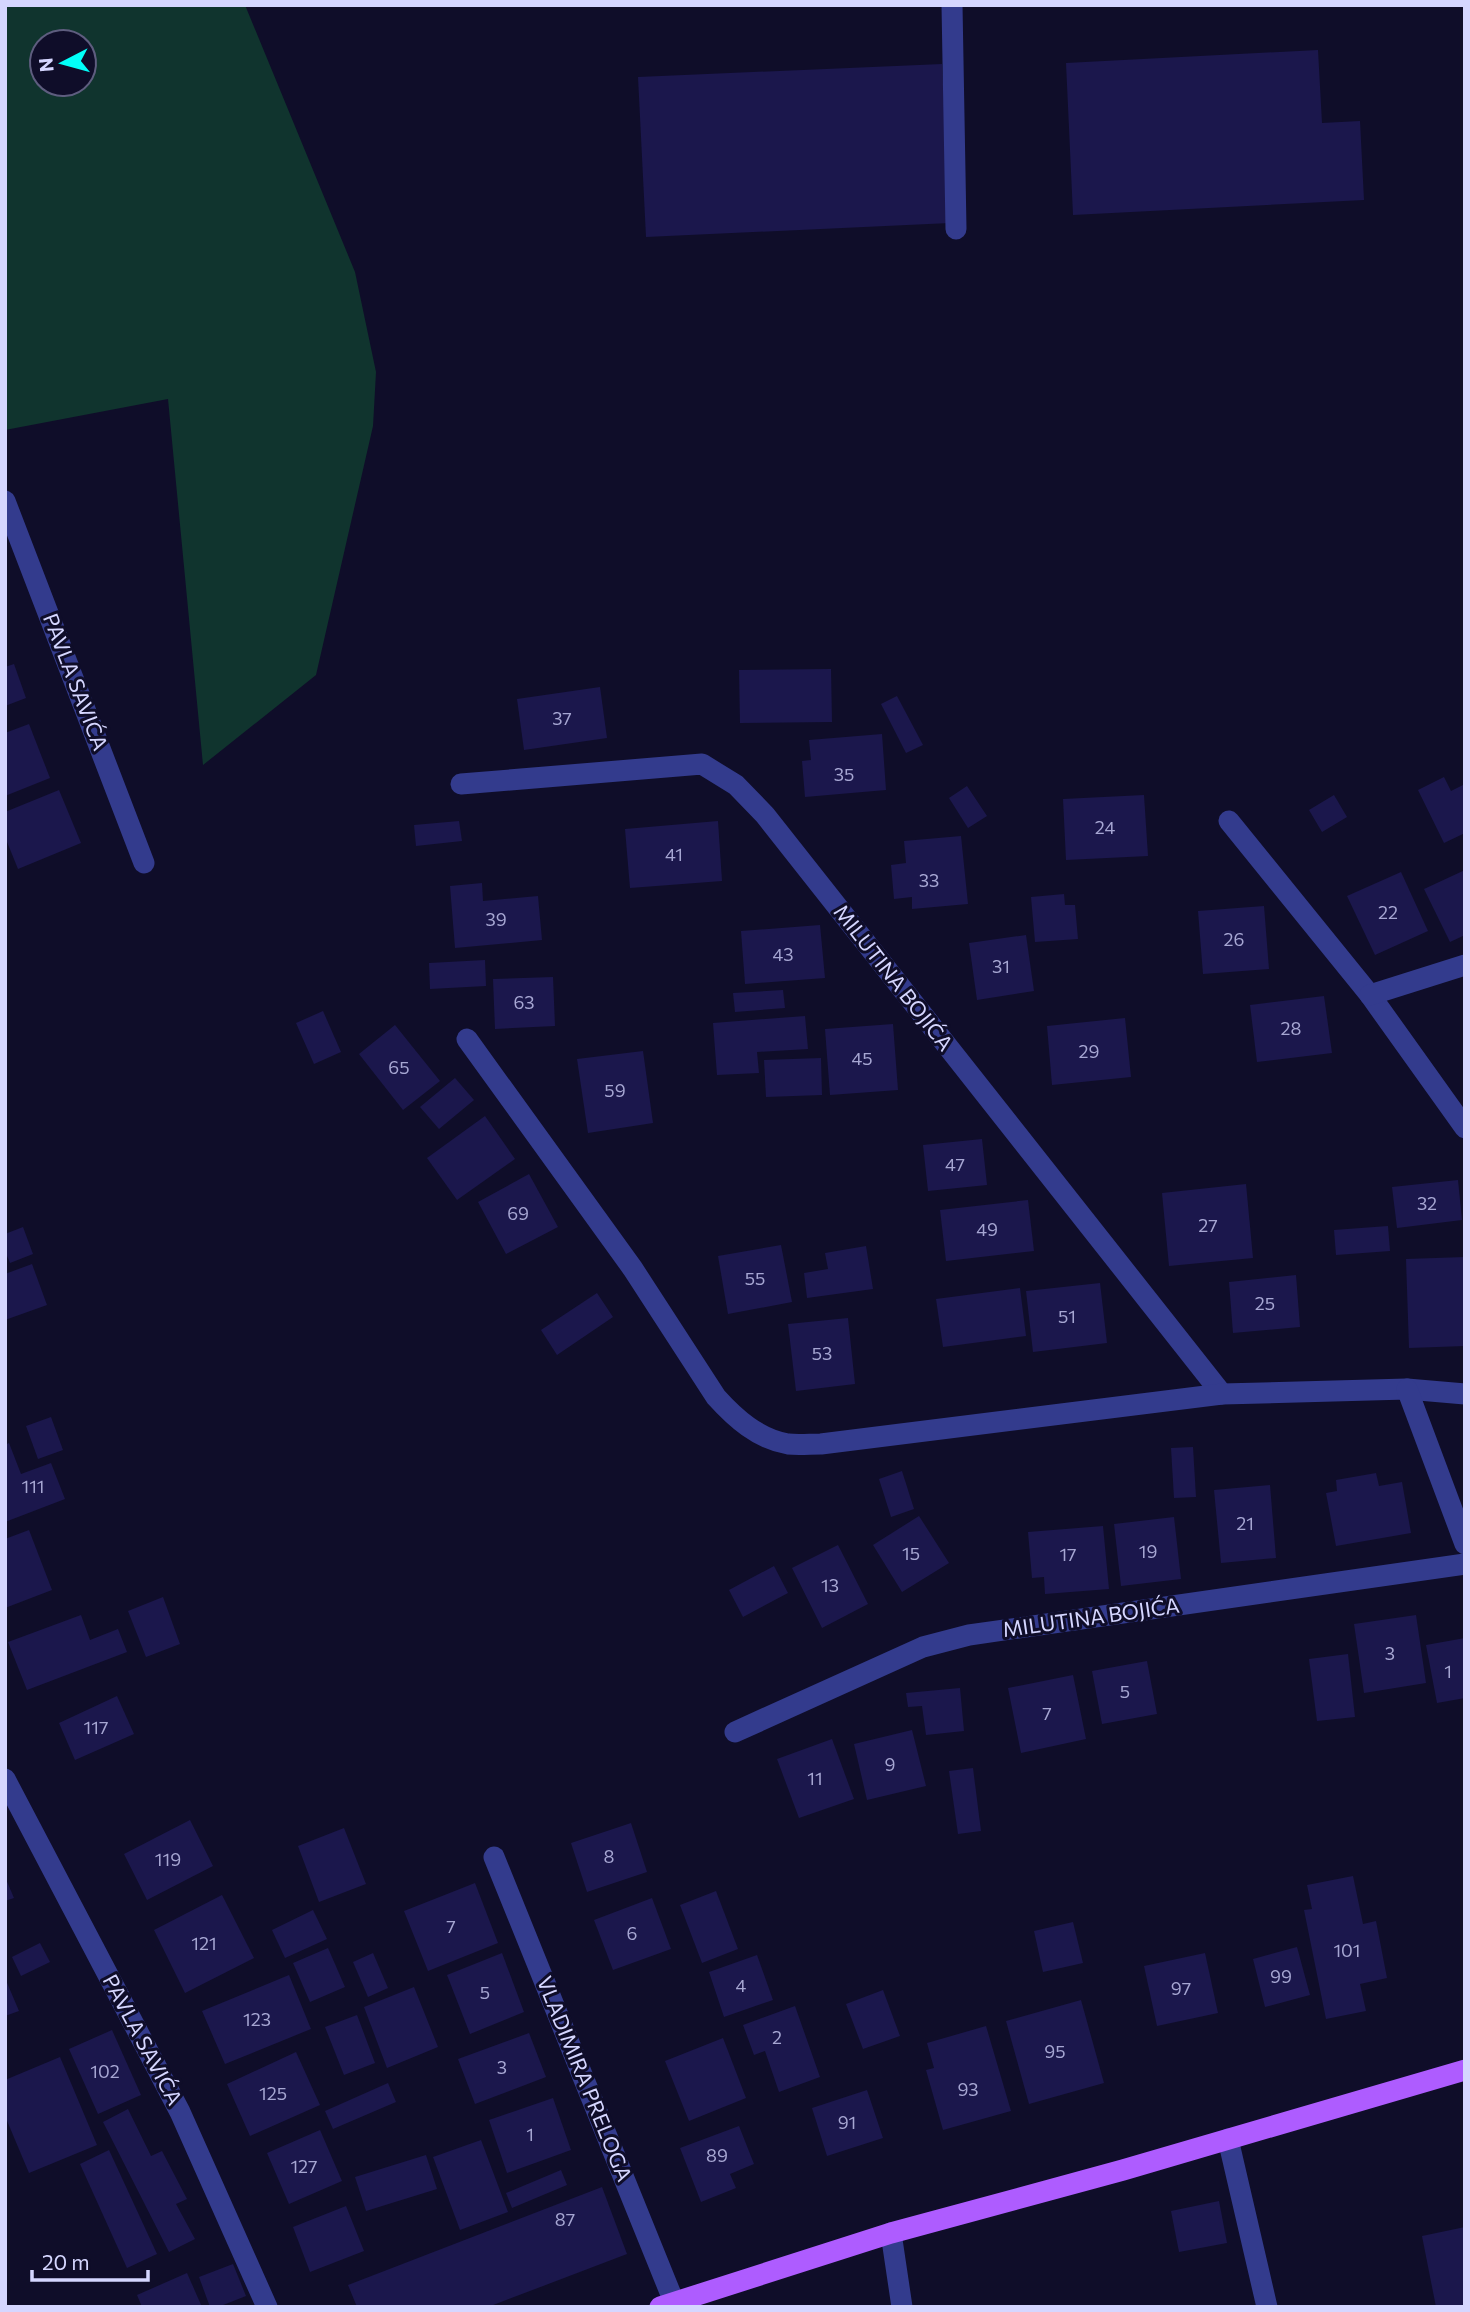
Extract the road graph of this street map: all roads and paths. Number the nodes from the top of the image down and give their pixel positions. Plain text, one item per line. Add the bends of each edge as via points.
1 (952, 5) edge
2 (956, 229) dead end
3 (5, 501) edge
4 (461, 784) dead end
5 (1229, 821) dead end
6 (144, 863) dead end
7 (1465, 965) edge
8 (1370, 995) junction
9 (467, 1038) dead end
10 (1465, 1128) edge
11 (1407, 1389) junction
12 (1222, 1394) junction
13 (1465, 1394) edge
14 (1465, 1544) edge
15 (1465, 1564) edge
16 (735, 1732) dead end
17 (5, 1779) edge
18 (494, 1857) dead end
19 (1465, 2070) edge
20 (1228, 2139) junction
21 (891, 2233) junction
22 (667, 2304) edge
23 (267, 2307) edge
24 (902, 2307) edge
25 (1268, 2307) edge

1 - 2 street
3 - 6 street, PAVLA SAVIĆA
4 - 12 street, MILUTINA BOJIĆA via 702,764 736,785 774,826
5 - 8 street
7 - 8 street
8 - 10 street
9 - 12 street via 633,1269 716,1396 752,1430 787,1444 821,1444
11 - 12 street
11 - 13 street
11 - 14 street
15 - 16 street, MILUTINA BOJIĆA via 969,1635 923,1647
17 - 23 street, PAVLA SAVIĆA via 180,2112
18 - 22 street, VLADIMIRA PRELOGA
19 - 20 main road
20 - 21 main road
20 - 25 street
21 - 22 main road
21 - 24 street

